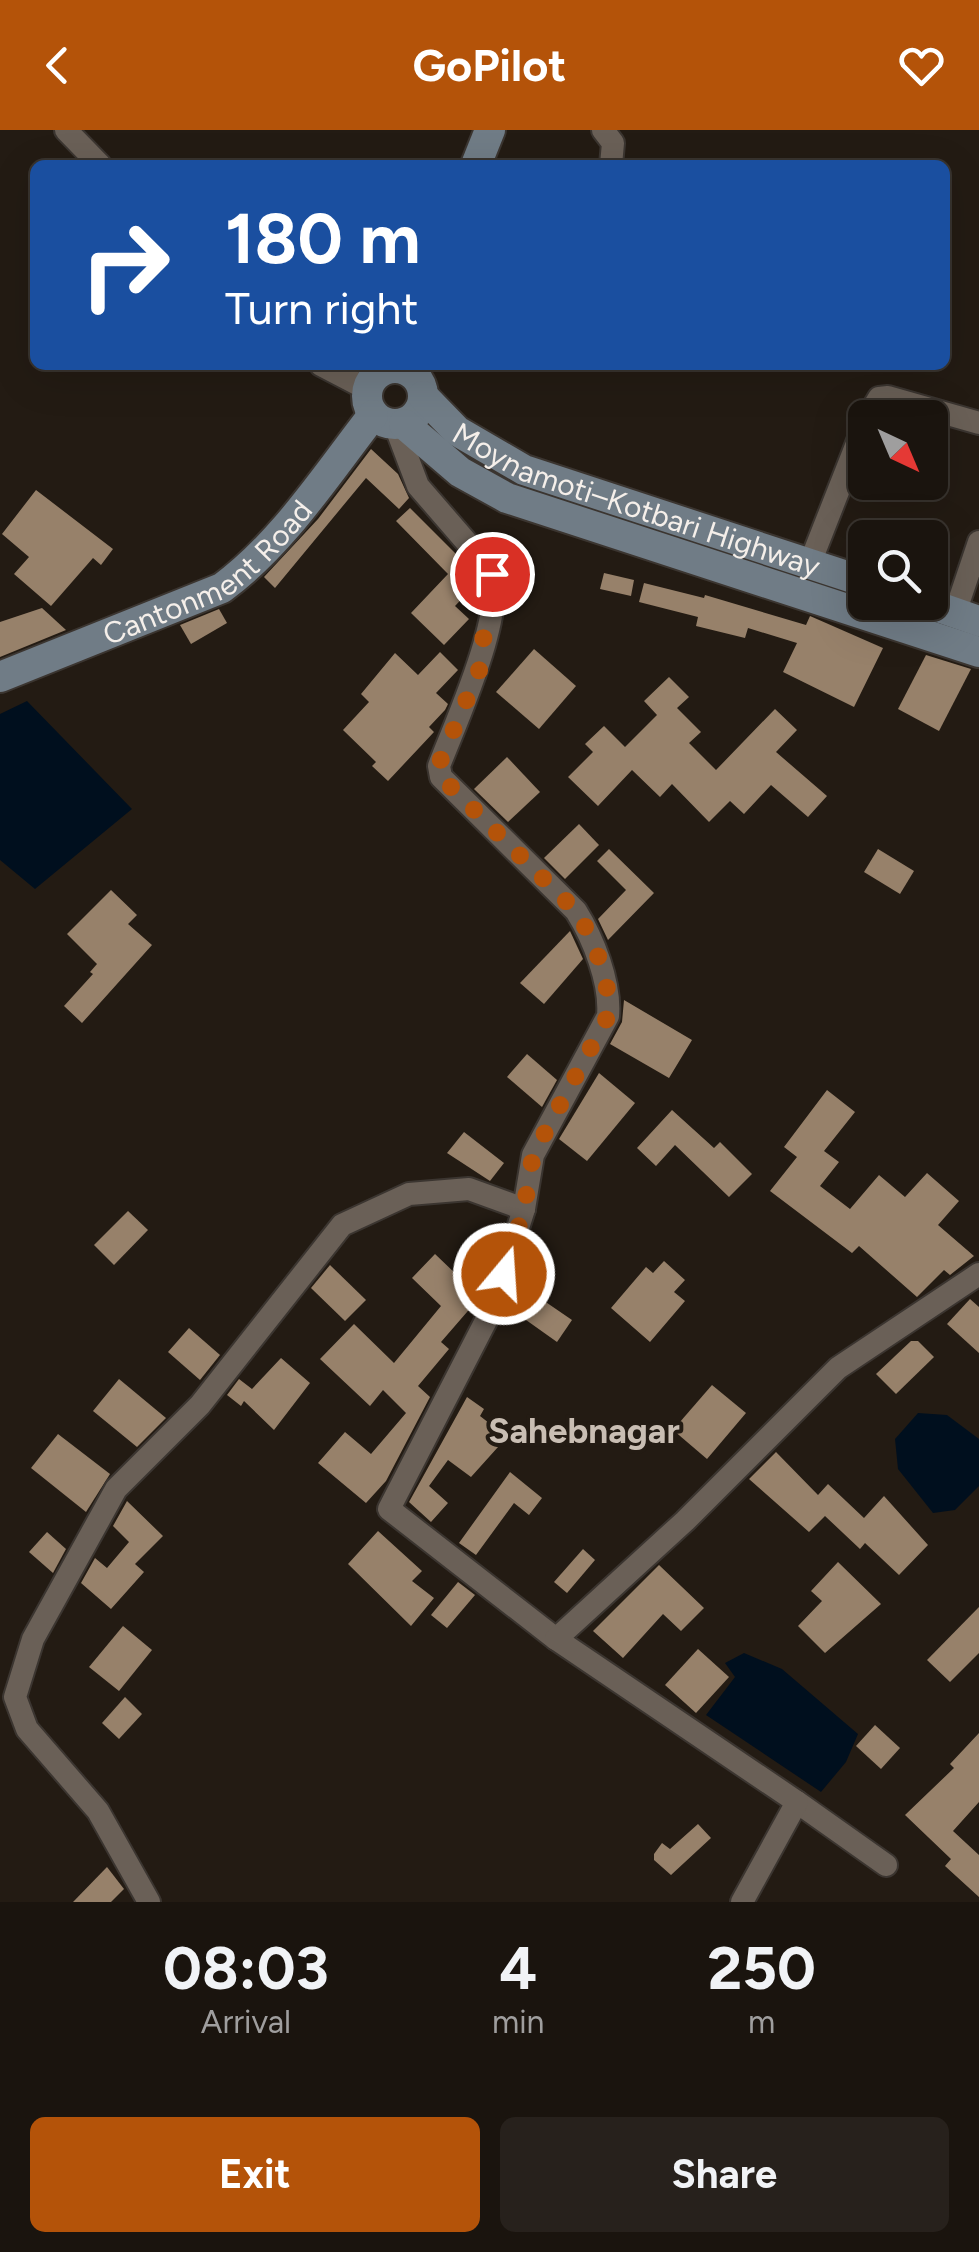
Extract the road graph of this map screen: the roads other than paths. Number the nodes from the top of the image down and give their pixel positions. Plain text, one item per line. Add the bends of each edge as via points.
1 (66, 130) edge
2 (473, 130) edge
3 (490, 130) edge
4 (603, 130) edge
5 (95, 160) edge
6 (462, 160) edge
7 (478, 160) edge
8 (611, 160) edge
9 (328, 370) edge
10 (407, 374) edge
11 (385, 413) junction
12 (948, 414) edge
13 (979, 423) edge
14 (848, 466) edge
15 (979, 542) edge
16 (810, 563) junction
17 (848, 576) edge
18 (967, 617) edge
19 (979, 652) edge
20 (0, 677) edge
21 (524, 1209) junction
22 (979, 1274) edge
23 (556, 1639) junction
24 (7, 1695) edge
25 (796, 1802) junction
26 (886, 1865) dead end
27 (148, 1902) edge
28 (742, 1902) edge

1 - 5 street
2 - 6 main road
3 - 7 main road
4 - 8 street via 613,143
9 - 11 street
10 - 11 main road via 376,376
10 - 11 main road, Moynamoti–Kotbari Highway via 418,413
10 - 16 main road, Moynamoti–Kotbari Highway via 457,432 524,470
11 - 19 main road, Moynamoti–Kotbari Highway via 460,472 507,498
11 - 20 main road, Cantonment Road via 246,570 222,588
11 - 21 street via 418,486 494,582 479,671 438,766 441,777 576,911 610,1001 533,1155
12 - 13 street
14 - 16 street
15 - 18 street
16 - 17 main road, Moynamoti–Kotbari Highway
21 - 23 street via 493,1306 389,1509
21 - 24 street via 469,1189 409,1194 342,1224 200,1405 116,1489
22 - 23 street via 838,1368
23 - 25 street
24 - 27 street via 98,1810
25 - 26 street
25 - 28 street

